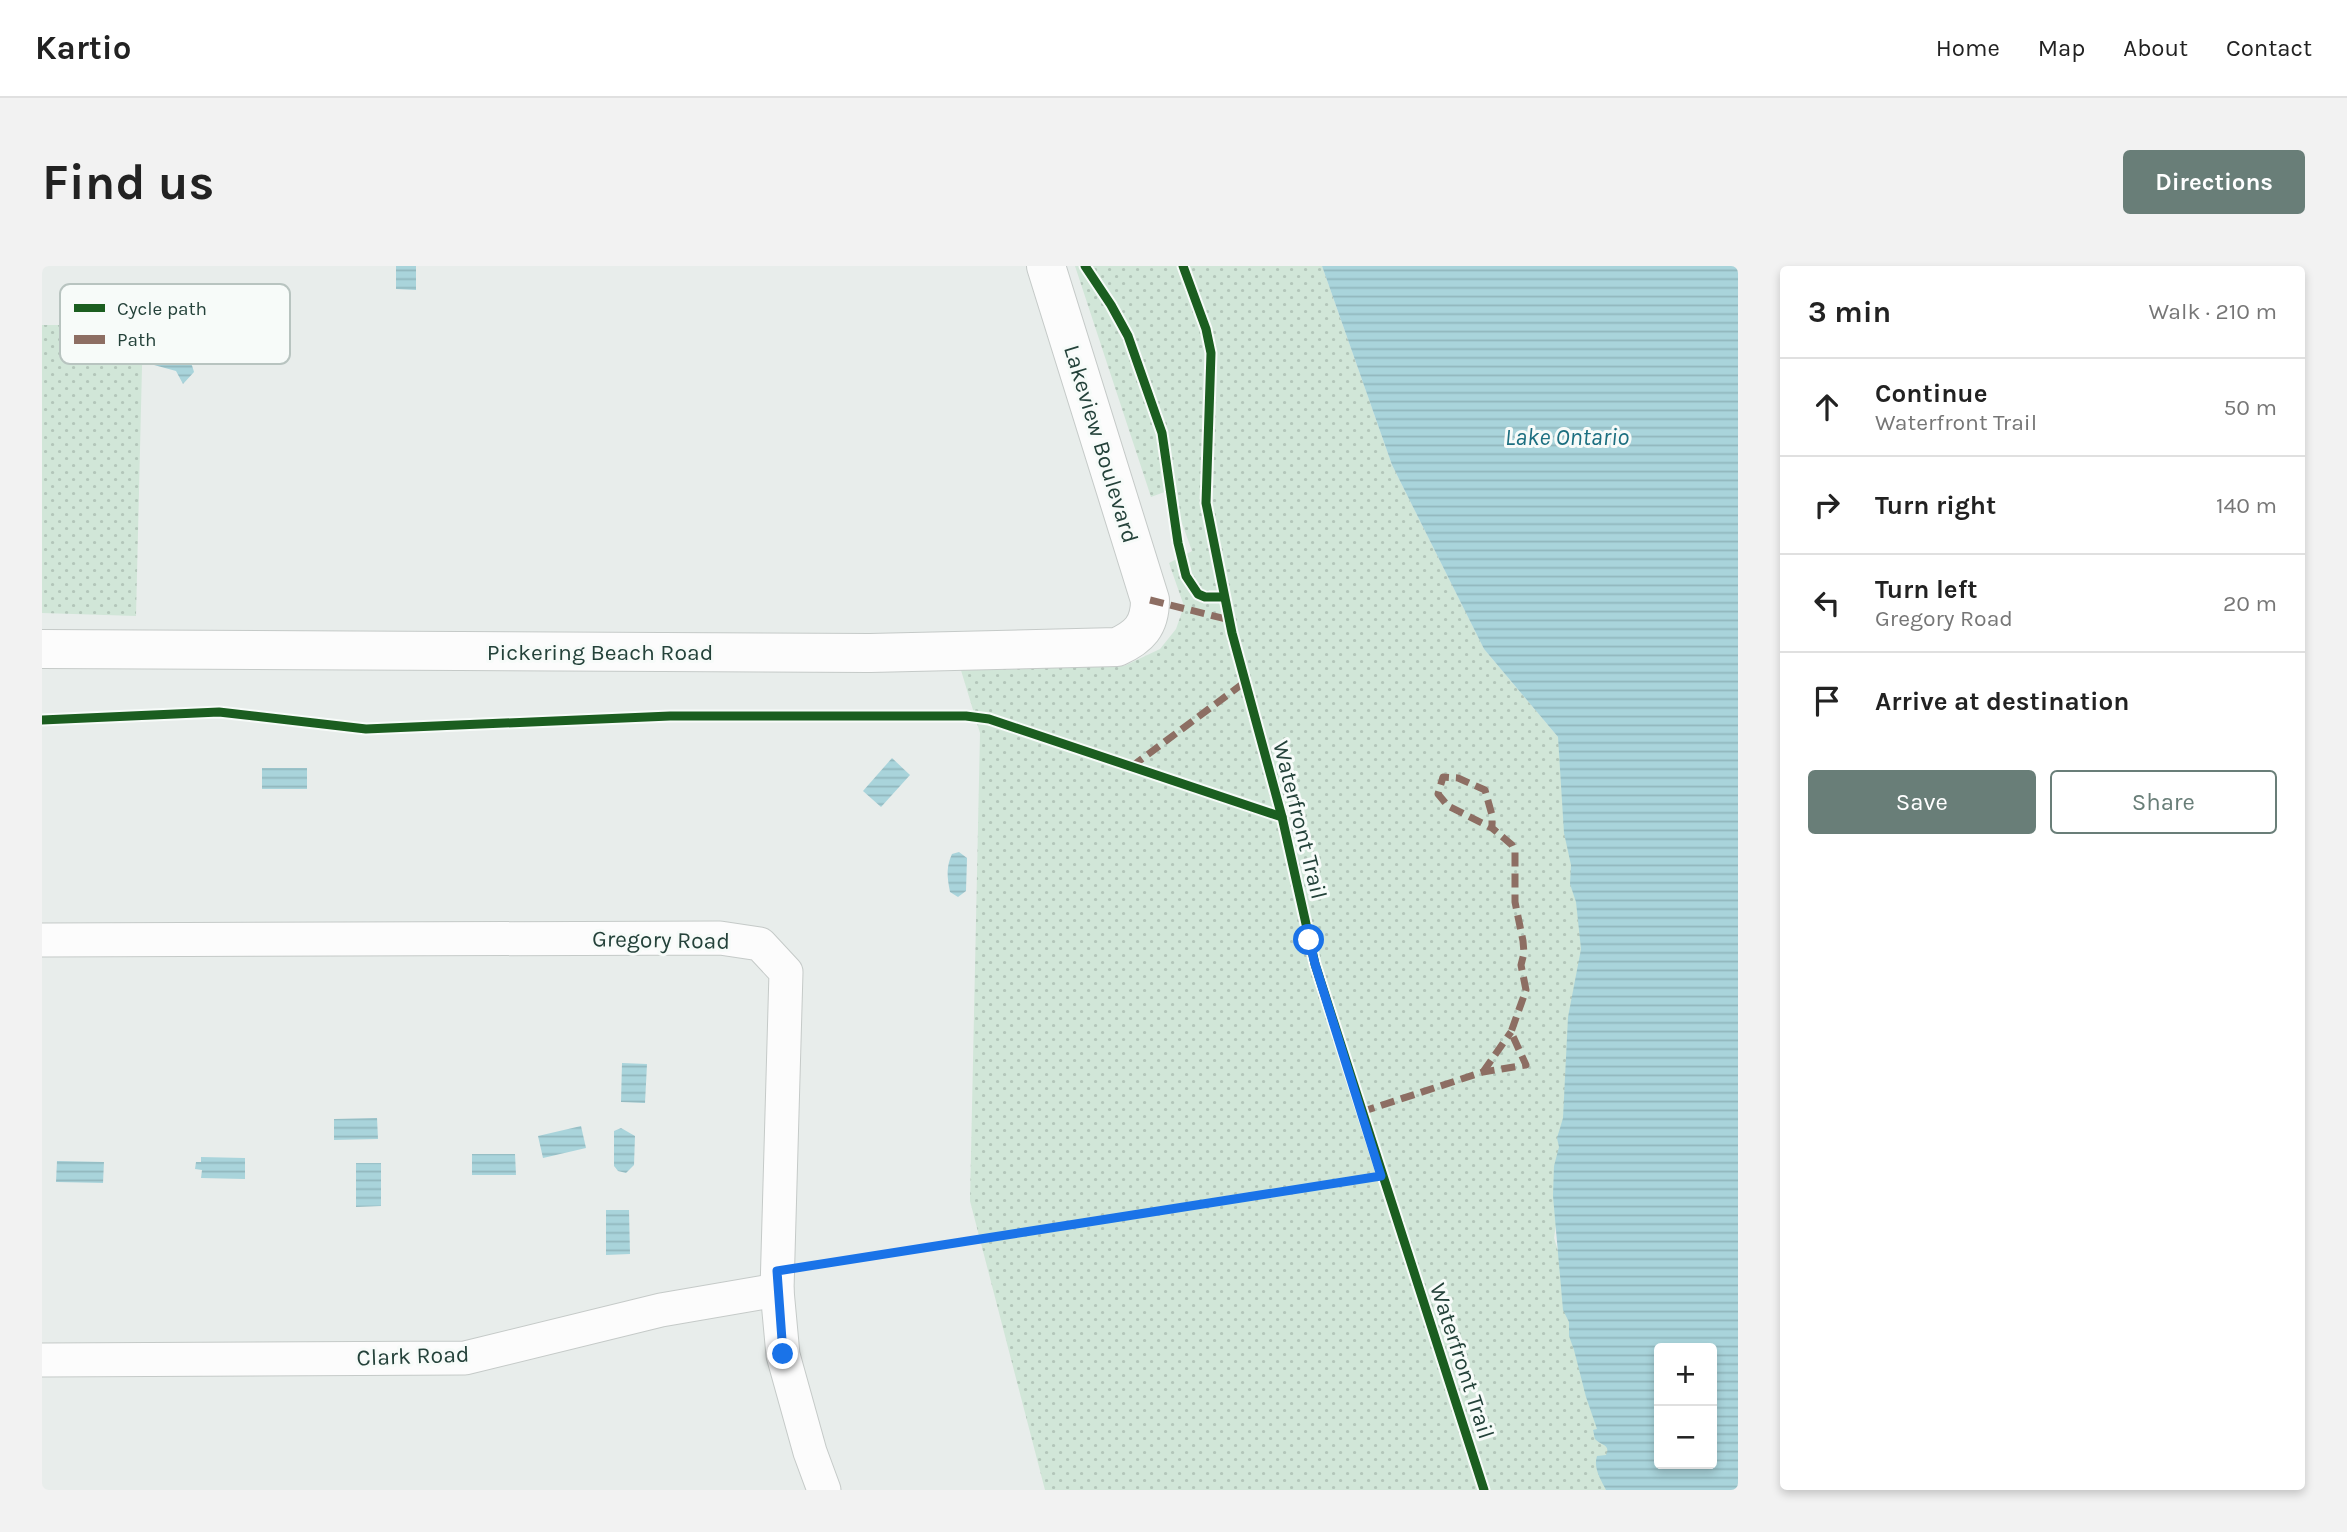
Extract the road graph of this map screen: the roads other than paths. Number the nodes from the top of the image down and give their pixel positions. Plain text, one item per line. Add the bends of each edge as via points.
1 (1046, 266) edge
2 (1147, 623) joint
3 (42, 649) edge
4 (42, 940) edge
5 (777, 1281) junction
6 (42, 1360) edge
7 (824, 1490) edge

1 - 2 street, Lakeview Boulevard via 1150,600
2 - 3 street, Pickering Beach Road via 1133,640 1117,648 1097,649 870,653
4 - 5 street, Gregory Road via 720,939 760,944 786,972
5 - 6 street, Clark Road via 465,1358
5 - 7 street, Gregory Road via 783,1354

